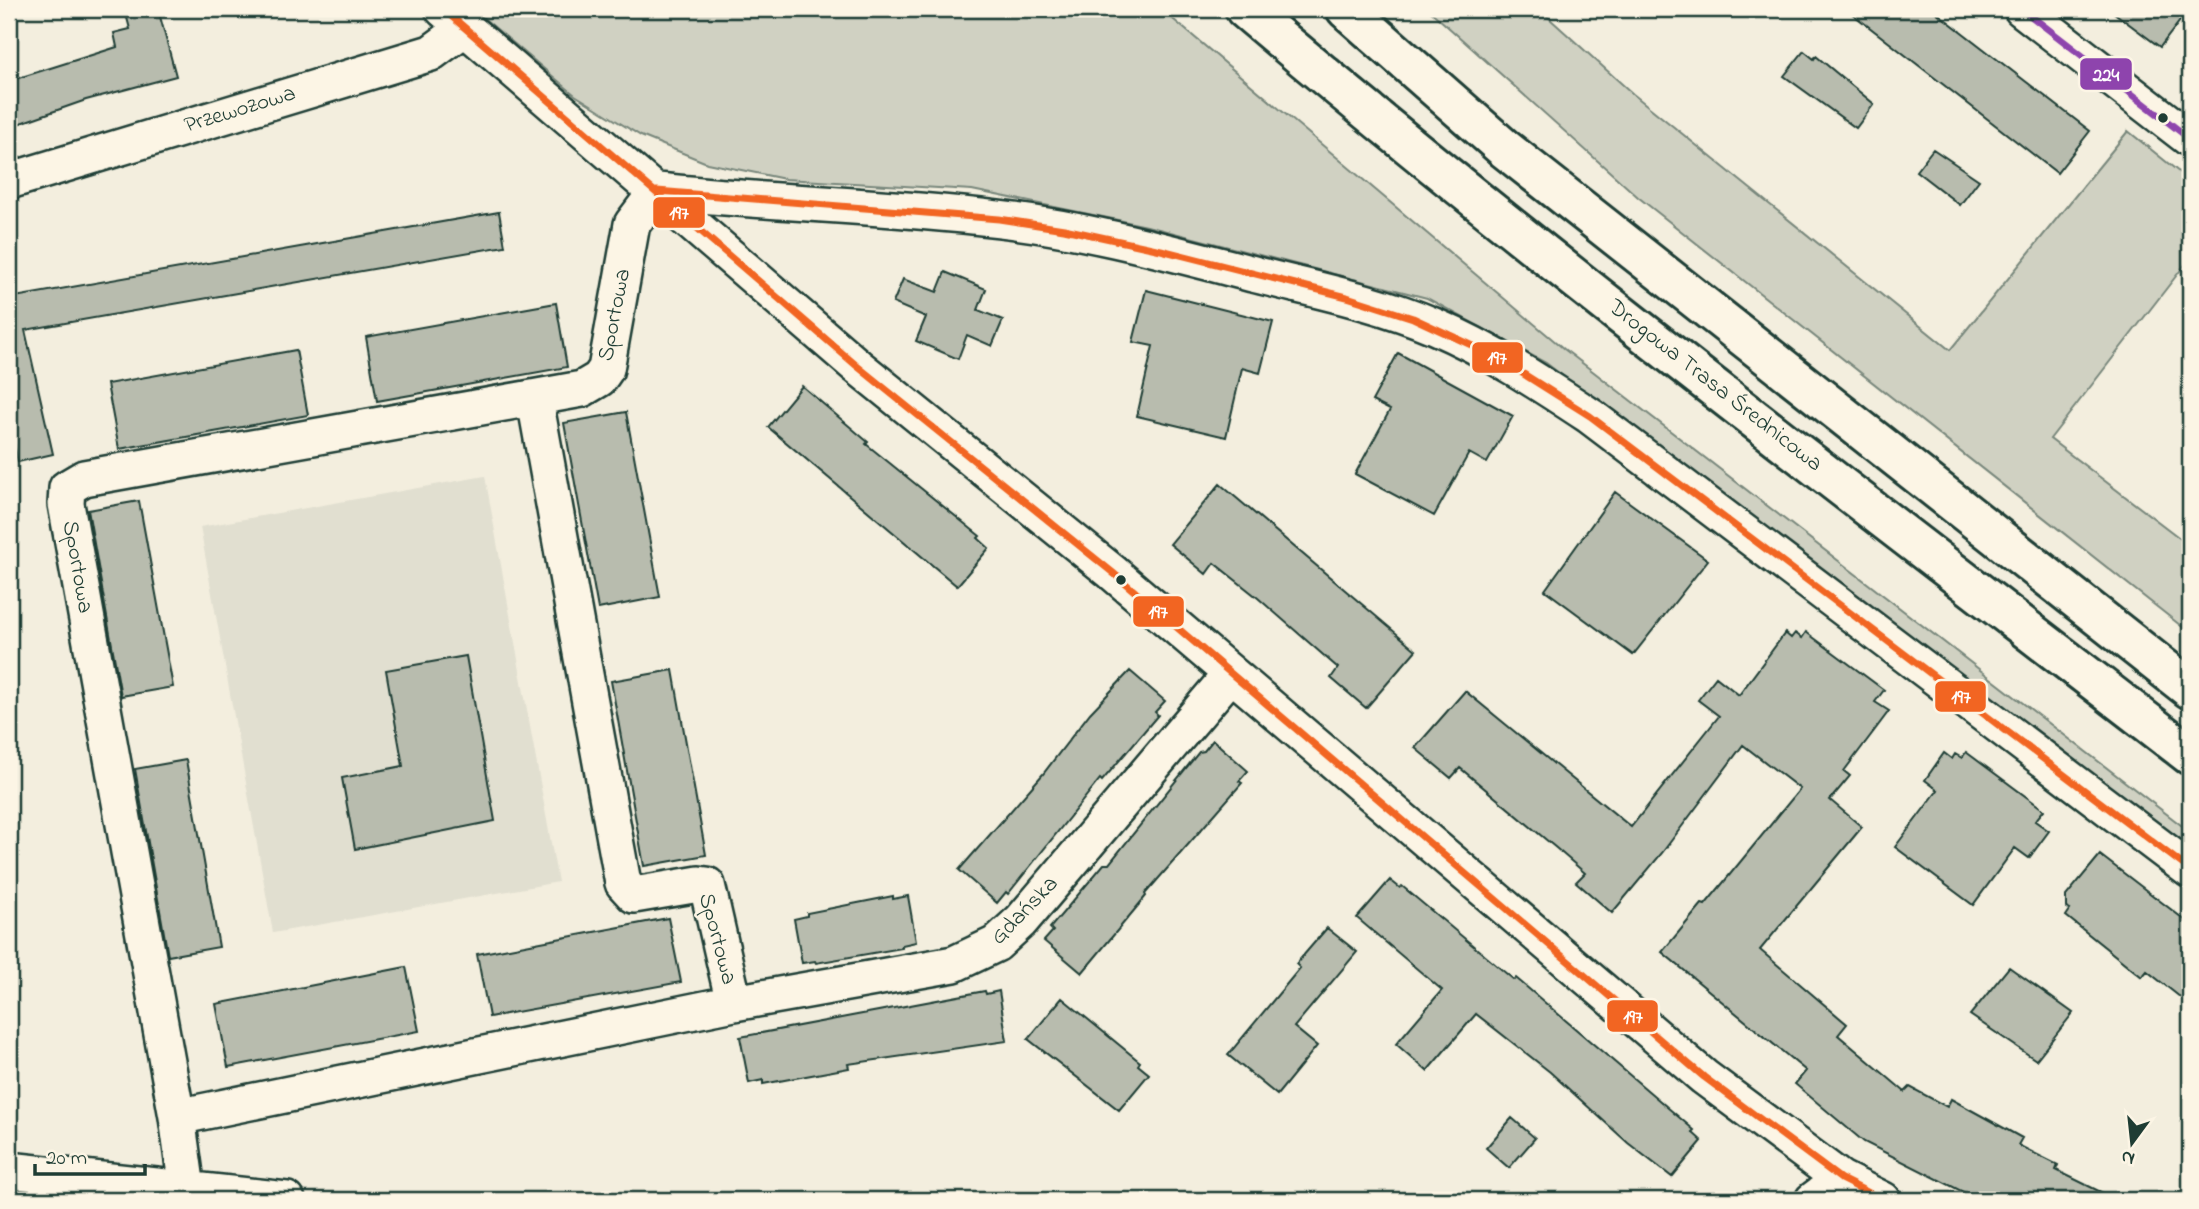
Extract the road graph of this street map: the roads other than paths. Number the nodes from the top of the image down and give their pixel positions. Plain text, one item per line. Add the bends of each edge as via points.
1 (1245, 9) edge
2 (1346, 9) edge
3 (2022, 9) edge
4 (454, 18) edge
5 (2190, 139) edge
6 (9, 181) edge
7 (657, 191) junction
8 (535, 400) junction
9 (1231, 674) junction
10 (2190, 689) edge
11 (2190, 755) edge
12 (2190, 870) edge
13 (734, 1003) junction
14 (177, 1117) junction
15 (9, 1170) edge
16 (1841, 1179) junction
17 (187, 1189) junction
18 (287, 1200) edge
19 (1813, 1200) edge
20 (1883, 1200) edge

1 - 11 main road, Drogowa Trasa Średnicowa via 1683,362
2 - 10 main road via 1504,149
3 - 5 street
4 - 6 street, Przewozowa via 431,53
4 - 7 street
7 - 8 street, Sportowa via 632,224 606,369 582,390
7 - 9 street via 857,366
7 - 12 street via 1059,228 1385,308 1434,326 1533,378 1590,416
8 - 13 street, Sportowa via 623,883 634,895 707,885
8 - 14 street, Sportowa via 84,478 67,488 68,517
9 - 13 street, Gdańska via 1021,921 996,944 954,964
9 - 16 street via 1704,1077
13 - 14 street, Sportowa
14 - 17 street, Sportowa
15 - 17 street
16 - 19 street
16 - 20 street
17 - 18 street

